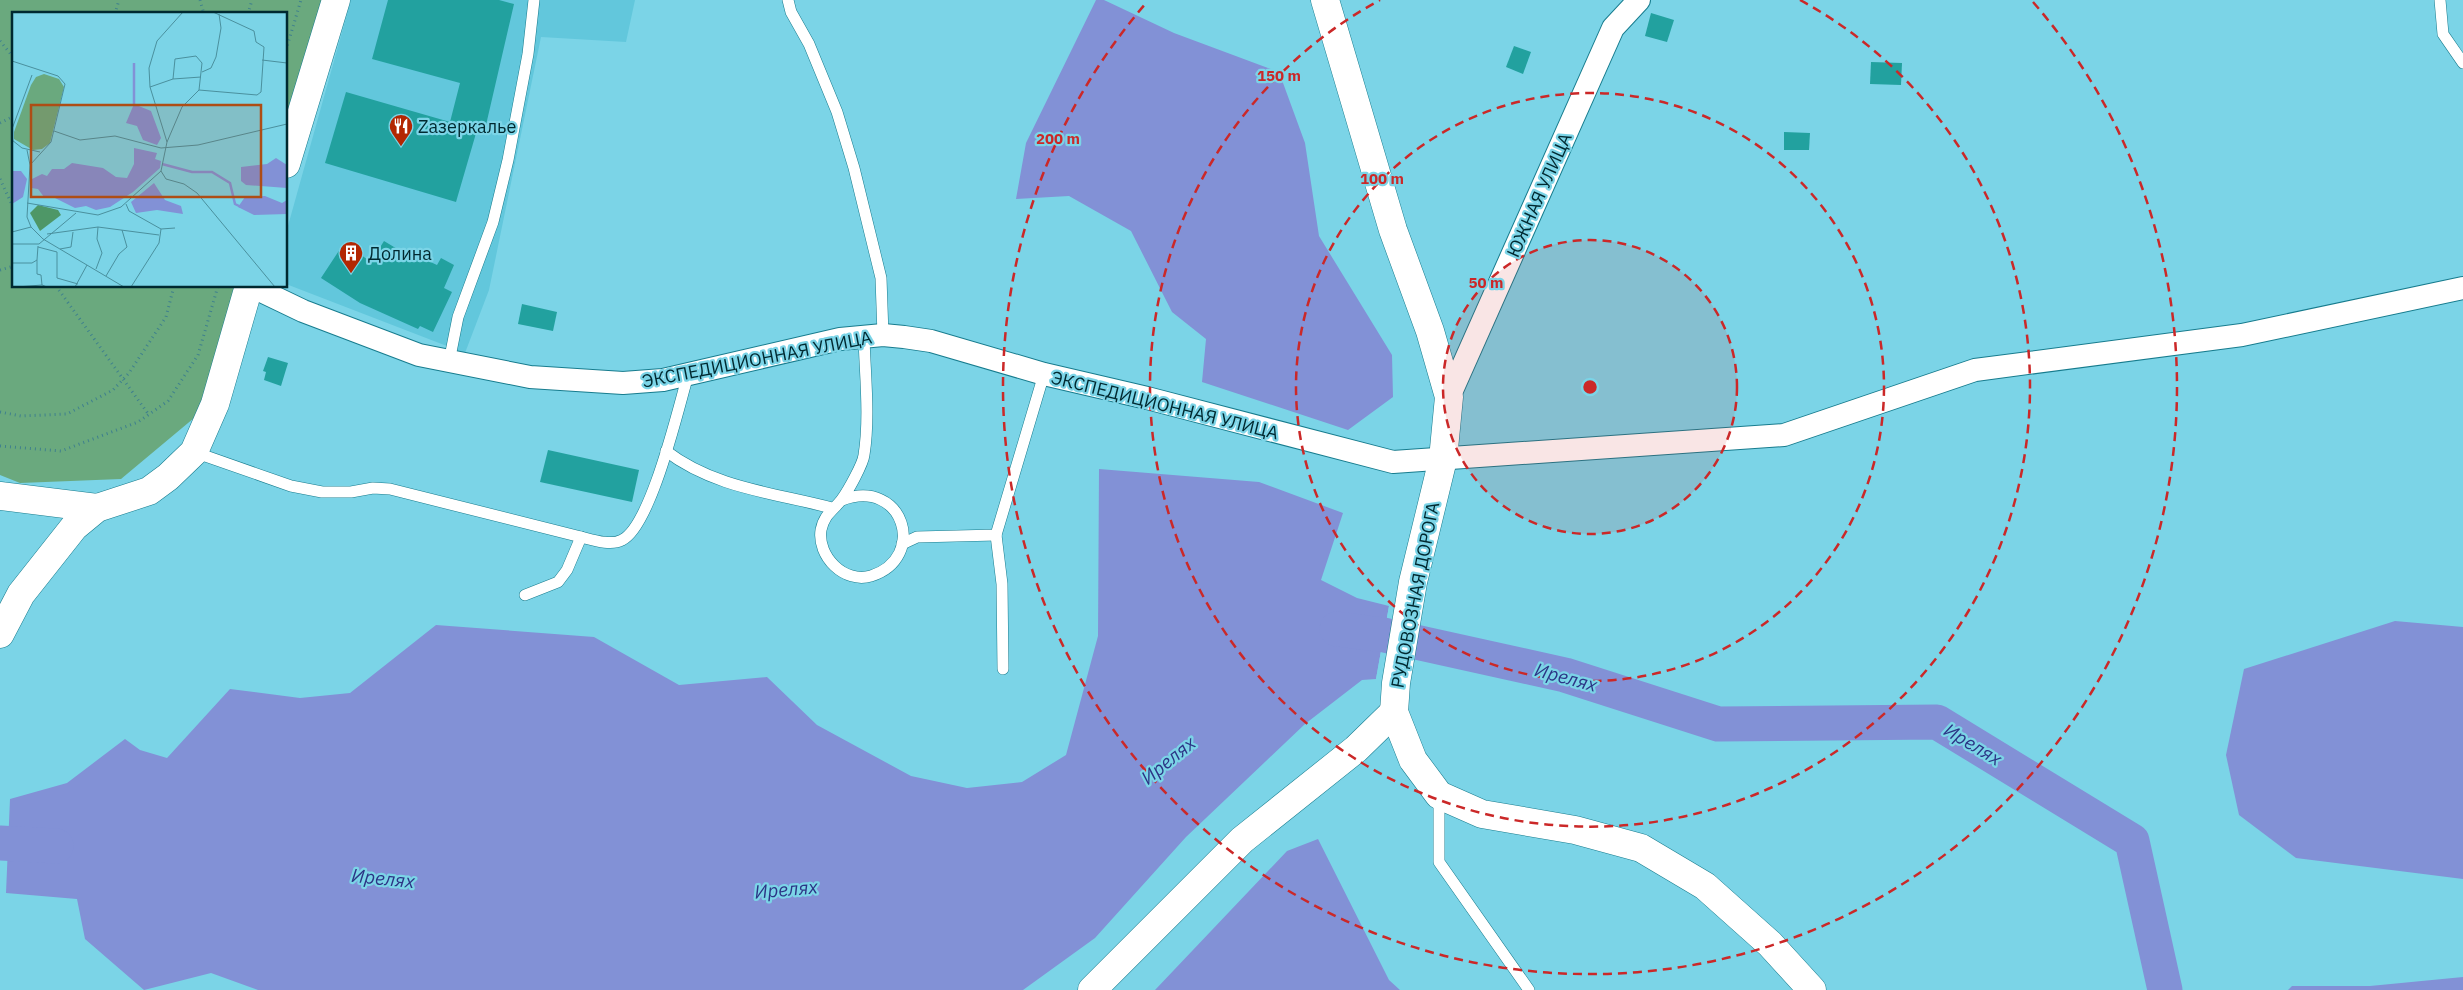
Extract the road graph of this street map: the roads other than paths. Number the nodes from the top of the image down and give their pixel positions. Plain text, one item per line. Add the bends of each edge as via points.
1 (336, 0) edge
2 (534, 0) edge
3 (788, 0) edge
4 (1325, 0) edge
5 (1639, 0) edge
6 (2440, 0) edge
7 (2463, 63) edge
8 (288, 157) edge
9 (249, 288) edge
10 (254, 288) edge
11 (2463, 288) edge
12 (873, 336) junction
13 (449, 362) junction
14 (1044, 374) junction
15 (688, 375) junction
16 (1449, 397) junction
17 (666, 451) junction
18 (194, 452) junction
19 (1443, 459) junction
20 (0, 496) edge
21 (842, 500) junction
22 (97, 508) junction
23 (832, 508) junction
24 (996, 535) junction
25 (581, 537) junction
26 (902, 544) junction
27 (525, 595) dead end
28 (0, 634) edge
29 (1003, 669) dead end
30 (1394, 712) junction
31 (1439, 795) junction
32 (1092, 990) edge
33 (1529, 990) edge
34 (1812, 990) edge

1 - 8 street
2 - 13 lane via 528,54 508,160 493,222 458,317
3 - 12 lane via 837,112 854,168 881,278
4 - 16 street, РУДОВОЗНАЯ ДОРОГА via 1393,230 1430,331
5 - 16 street, ЮЖНАЯ УЛИЦА via 1613,28
6 - 7 lane via 2444,34
9 - 18 street via 215,404
10 - 13 street, ЭКСПЕДИЦИОННАЯ УЛИЦА via 376,340
11 - 19 street, ЭКСПЕДИЦИОННАЯ УЛИЦА via 2242,335 1975,370 1784,435
12 - 14 street, ЭКСПЕДИЦИОННАЯ УЛИЦА via 931,341
12 - 15 street, ЭКСПЕДИЦИОННАЯ УЛИЦА via 840,339
12 - 21 lane via 864,456
13 - 15 street, ЭКСПЕДИЦИОННАЯ УЛИЦА via 530,377 623,383
14 - 19 street, ЭКСПЕДИЦИОННАЯ УЛИЦА via 1393,462
14 - 24 lane
15 - 17 lane
16 - 19 street, РУДОВОЗНАЯ ДОРОГА
17 - 23 lane via 700,474 740,487
17 - 25 lane via 642,519 633,532 621,541 605,542
18 - 22 street via 149,490
18 - 25 lane via 291,486 322,492 390,489
19 - 30 street, РУДОВОЗНАЯ ДОРОГА via 1409,609
20 - 22 street
21 - 23 lane
21 - 26 lane via 854,495 868,495 891,506 901,524
22 - 28 street via 74,527 51,553 20,594
23 - 26 lane via 821,530 821,543 825,555 843,572 868,577 880,573 898,556
24 - 26 lane via 917,537
24 - 29 lane via 1002,584
25 - 27 lane via 567,570 558,582
30 - 31 street, РУДОВОЗНАЯ ДОРОГА via 1413,760
30 - 32 street via 1356,749 1242,840
31 - 33 lane via 1439,862
31 - 34 street, РУДОВОЗНАЯ ДОРОГА via 1482,814 1575,830 1641,848 1705,886 1770,944

